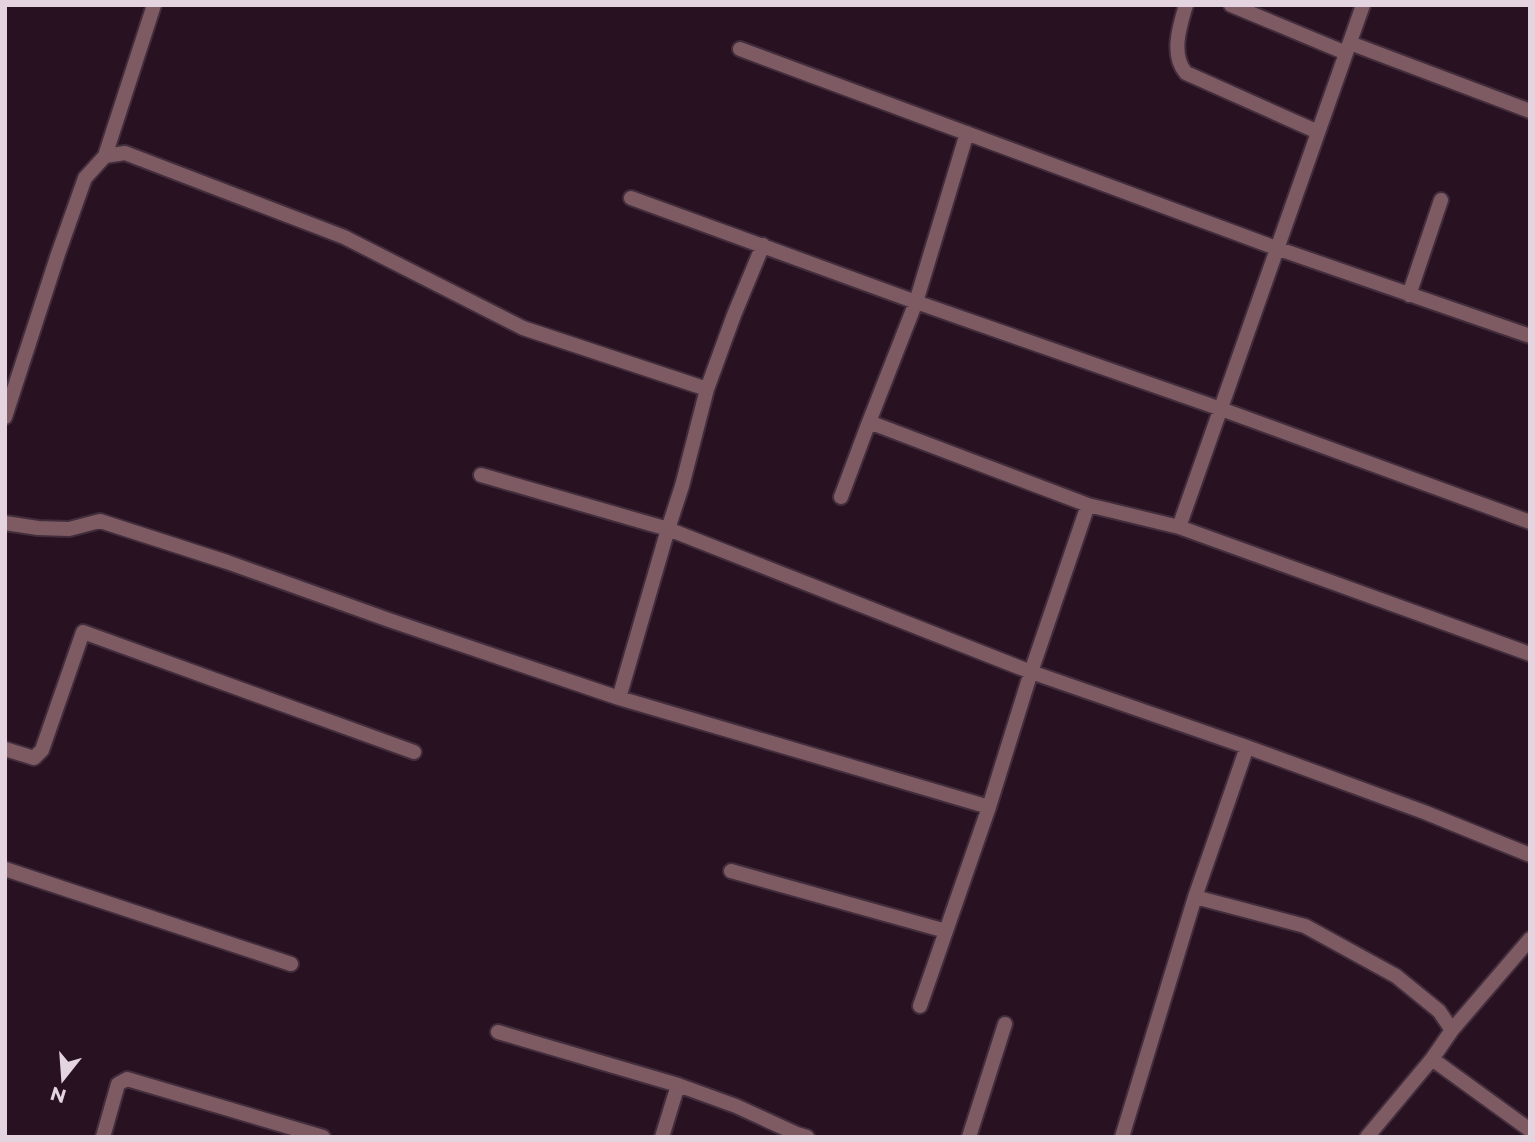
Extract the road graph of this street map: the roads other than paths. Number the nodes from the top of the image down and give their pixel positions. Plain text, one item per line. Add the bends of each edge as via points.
1 (154, 5) edge
2 (1186, 5) edge
3 (1231, 5) edge
4 (1363, 5) edge
5 (1348, 48) junction
6 (740, 49) dead end
7 (1530, 111) edge
8 (1318, 132) junction
9 (967, 133) junction
10 (104, 156) junction
11 (631, 198) dead end
12 (1441, 200) dead end
13 (763, 245) junction
14 (1276, 248) junction
15 (1409, 295) junction
16 (916, 302) junction
17 (1530, 336) edge
18 (706, 389) junction
19 (1221, 409) junction
20 (5, 417) edge
21 (869, 422) junction
22 (481, 475) dead end
23 (841, 498) dead end
24 (1088, 505) junction
25 (1530, 522) edge
26 (5, 523) edge
27 (1179, 527) junction
28 (668, 528) junction
29 (1530, 654) edge
30 (1031, 672) junction
31 (619, 698) junction
32 (1247, 747) junction
33 (5, 749) edge
34 (414, 752) dead end
35 (989, 807) junction
36 (1530, 855) edge
37 (5, 869) edge
38 (731, 871) dead end
39 (1195, 897) junction
40 (946, 931) junction
41 (1530, 939) edge
42 (291, 964) dead end
43 (920, 1006) dead end
44 (1005, 1024) dead end
45 (1452, 1030) junction
46 (498, 1032) dead end
47 (1432, 1059) junction
48 (678, 1085) junction
49 (1530, 1130) edge
50 (103, 1137) edge
51 (323, 1137) edge
52 (662, 1137) edge
53 (807, 1137) edge
54 (969, 1137) edge
55 (1122, 1137) edge
56 (1367, 1137) edge

1 - 10 street
2 - 8 street via 1177,36 1186,73
3 - 5 street
4 - 5 street
5 - 7 street
5 - 8 street
6 - 9 street
8 - 14 street
9 - 14 street
9 - 16 street
10 - 18 street via 125,153 344,237 523,328
10 - 20 street via 85,178
11 - 13 street
12 - 15 street
13 - 16 street
13 - 18 street
14 - 15 street
14 - 19 street
15 - 17 street
16 - 19 street
16 - 21 street
18 - 28 street
19 - 25 street
19 - 27 street
21 - 23 street
21 - 24 street
22 - 28 street
24 - 27 street
24 - 30 street
26 - 31 street via 69,528 100,521
27 - 29 street
28 - 30 street
28 - 31 street
30 - 32 street
30 - 35 street
31 - 35 street
32 - 36 street
32 - 39 street
33 - 34 street via 34,758 42,750 83,632
35 - 40 street
37 - 42 street
38 - 40 street
39 - 45 street via 1305,926 1396,976 1439,1011
39 - 55 street
40 - 43 street
41 - 45 street
44 - 54 street
45 - 47 street
46 - 48 street
47 - 49 street
47 - 56 street
48 - 52 street
48 - 53 street
50 - 51 street via 118,1084 127,1079

